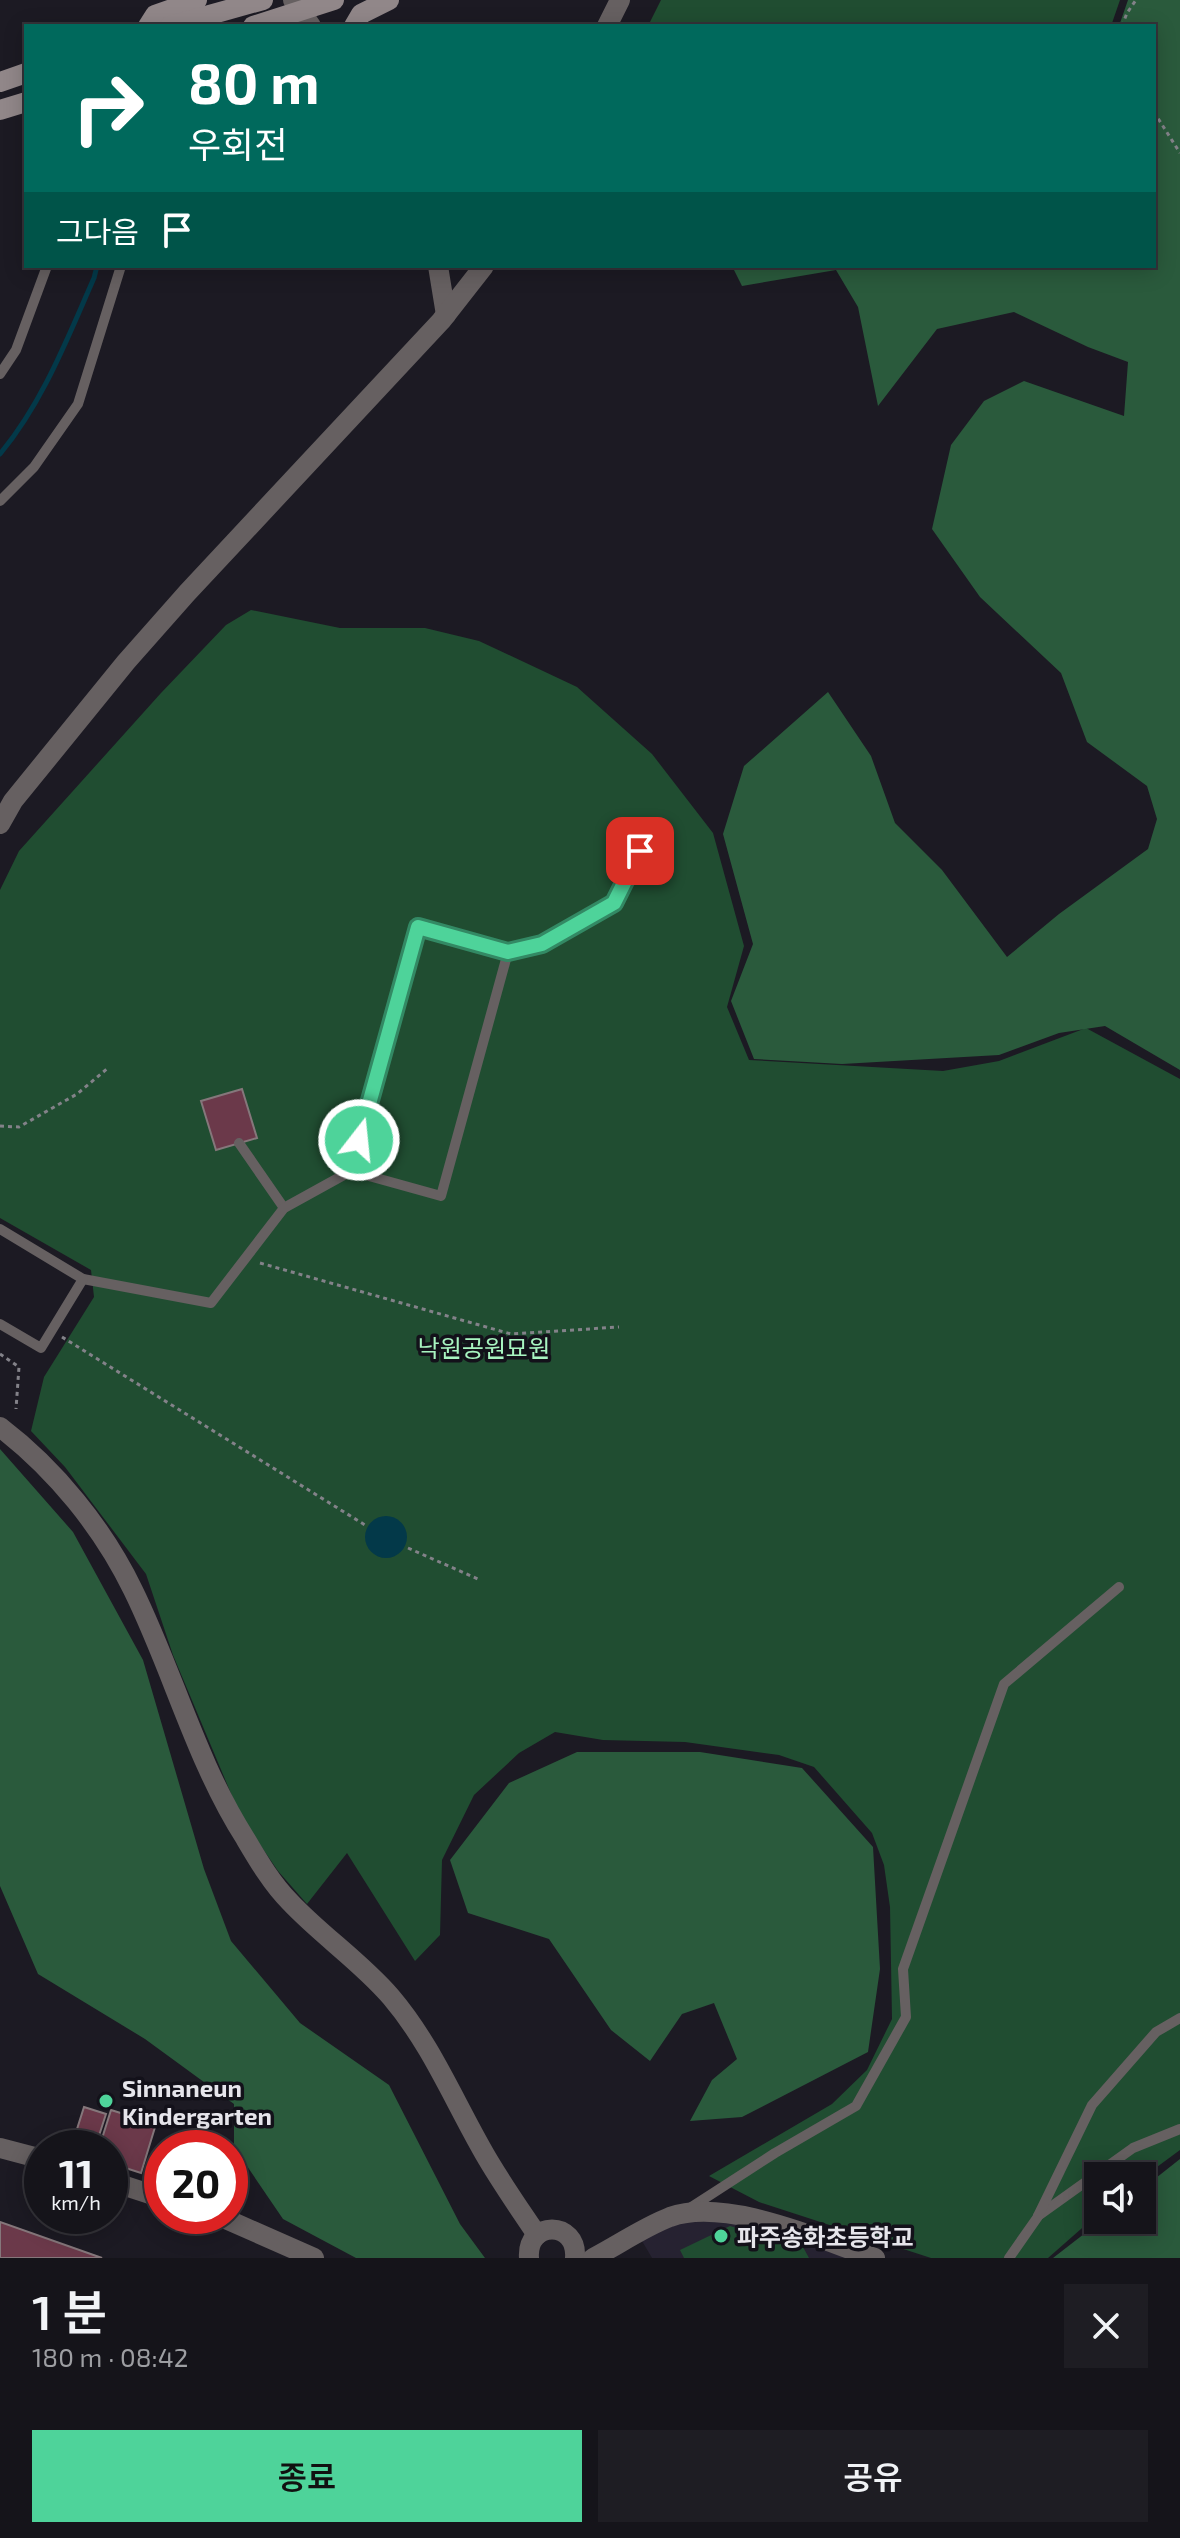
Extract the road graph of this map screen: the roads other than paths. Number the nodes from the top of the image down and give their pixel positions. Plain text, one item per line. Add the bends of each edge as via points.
1 (263, 0) edge
2 (334, 0) edge
3 (389, 0) edge
4 (620, 0) edge
5 (188, 12) edge
6 (302, 12) edge
7 (149, 24) edge
8 (260, 24) edge
9 (355, 24) edge
10 (608, 24) edge
11 (24, 74) edge
12 (0, 82) edge
13 (24, 103) edge
14 (0, 110) edge
15 (46, 268) edge
16 (120, 268) edge
17 (438, 268) edge
18 (482, 268) edge
19 (446, 315) junction
20 (0, 374) edge
21 (0, 501) edge
22 (0, 824) edge
23 (640, 851) dead end
24 (508, 952) junction
25 (239, 1143) dead end
26 (351, 1171) junction
27 (284, 1208) junction
28 (0, 1229) edge
29 (83, 1279) junction
30 (0, 1324) edge
31 (0, 1427) edge
32 (1119, 1587) dead end
33 (1180, 2018) edge
34 (1180, 2129) edge
35 (0, 2148) edge
36 (24, 2154) edge
37 (672, 2217) junction
38 (1037, 2218) junction
39 (248, 2229) edge
40 (537, 2235) junction
41 (314, 2258) edge
42 (529, 2258) edge
43 (575, 2258) edge
44 (593, 2258) edge
45 (875, 2258) edge
46 (1009, 2258) edge

1 - 5 main road
2 - 6 main road
3 - 9 main road via 361,14
4 - 10 street
5 - 7 main road via 155,15
6 - 8 main road
11 - 12 main road
13 - 14 main road
15 - 20 lane via 16,350
16 - 21 lane via 78,404 34,467
17 - 19 street
18 - 19 street
19 - 22 street via 126,662
23 - 24 lane via 614,903 542,944
24 - 26 lane via 418,927
24 - 26 lane via 441,1196
25 - 27 lane
26 - 27 lane
27 - 29 lane via 211,1303
28 - 29 lane
29 - 30 lane via 41,1348
31 - 40 street via 58,1480 132,1587 214,1782 266,1872 288,1901 400,2009
32 - 37 lane via 1004,1684 903,1969 906,2017 856,2106
33 - 38 lane via 1156,2032 1092,2105
34 - 38 lane via 1133,2148
35 - 36 street
37 - 44 street
37 - 45 street via 749,2215
38 - 46 lane
39 - 41 street
40 - 42 street
40 - 43 street via 551,2229 566,2234

